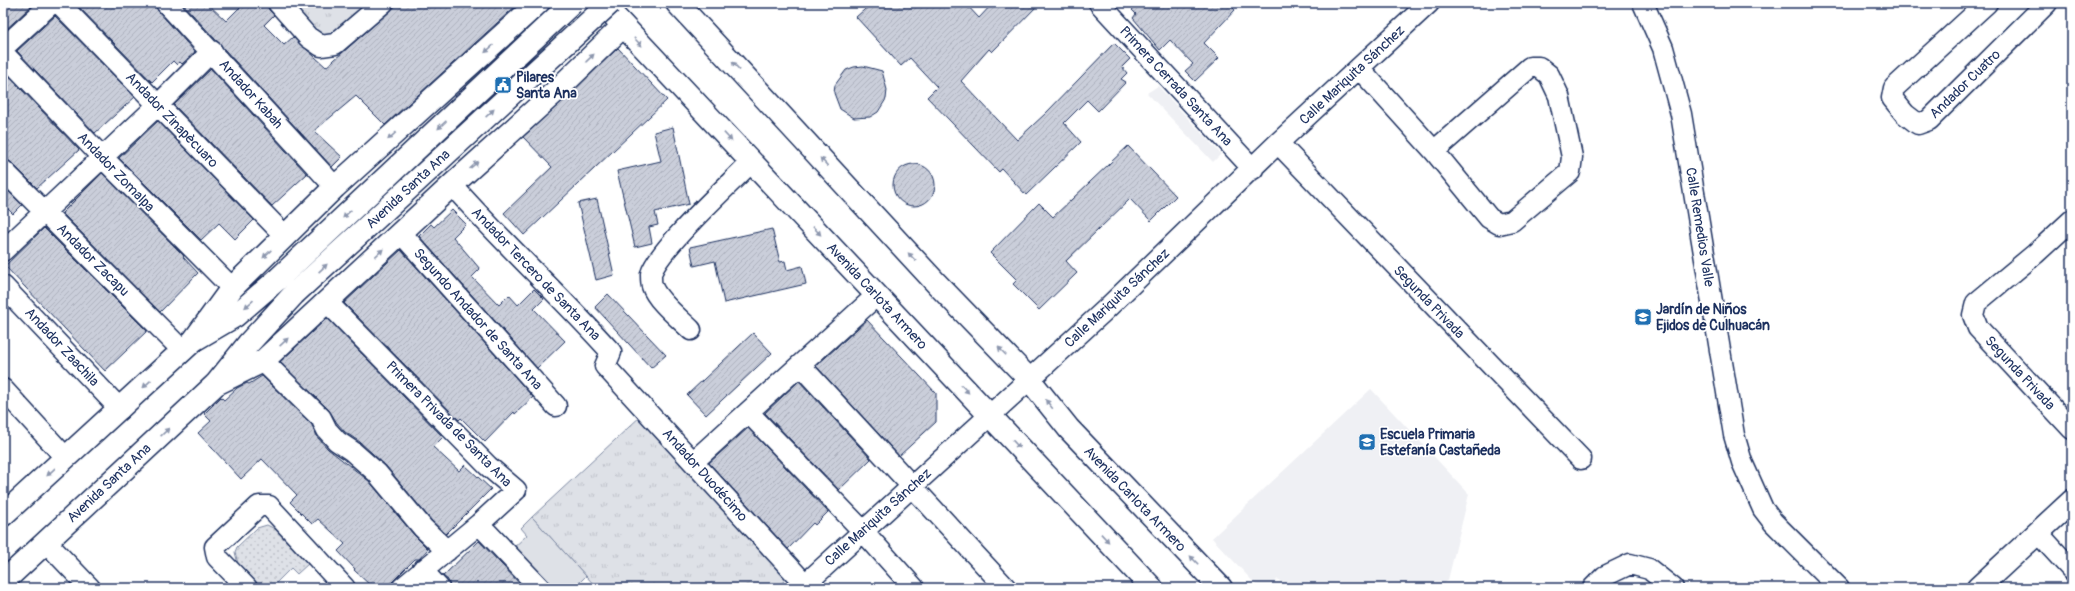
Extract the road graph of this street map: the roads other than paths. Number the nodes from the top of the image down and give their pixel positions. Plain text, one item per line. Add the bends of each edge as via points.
1 (52, 3) edge
2 (59, 3) edge
3 (166, 3) edge
4 (278, 3) edge
5 (383, 3) edge
6 (538, 3) edge
7 (572, 3) edge
8 (602, 3) edge
9 (610, 3) edge
10 (677, 3) edge
11 (1099, 3) edge
12 (1429, 3) edge
13 (1643, 3) edge
14 (1987, 3) edge
15 (2047, 3) edge
16 (623, 26) junction
17 (506, 33) junction
18 (3, 48) edge
19 (212, 51) junction
20 (3, 53) edge
21 (1359, 68) junction
22 (556, 91) junction
23 (158, 105) junction
24 (1278, 143) junction
25 (1434, 151) junction
26 (102, 157) junction
27 (751, 162) junction
28 (1253, 168) junction
29 (3, 170) edge
30 (452, 185) junction
31 (335, 187) junction
32 (44, 212) junction
33 (2072, 220) edge
34 (400, 233) junction
35 (285, 236) junction
36 (3, 250) edge
37 (3, 286) edge
38 (232, 288) junction
39 (877, 295) junction
40 (327, 302) junction
41 (691, 330) dead end
42 (189, 345) junction
43 (263, 361) junction
44 (800, 365) junction
45 (605, 366) joint
46 (1029, 379) junction
47 (216, 384) junction
48 (3, 389) edge
49 (556, 406) dead end
50 (120, 409) junction
51 (748, 412) junction
52 (989, 416) junction
53 (2072, 429) edge
54 (66, 458) junction
55 (1581, 459) dead end
56 (693, 462) junction
57 (911, 486) junction
58 (2072, 501) edge
59 (5, 509) edge
60 (479, 524) junction
61 (862, 530) junction
62 (2038, 533) junction
63 (46, 542) junction
64 (447, 551) junction
65 (422, 570) junction
66 (2072, 570) edge
67 (3, 582) edge
68 (803, 586) edge
69 (90, 588) edge
70 (247, 588) edge
71 (346, 588) edge
72 (402, 588) edge
73 (439, 588) edge
74 (540, 588) edge
75 (914, 588) edge
76 (1006, 588) edge
77 (1152, 588) edge
78 (1221, 588) edge
79 (1593, 588) edge
80 (1673, 588) edge
81 (1839, 588) edge
82 (1978, 588) edge

1 - 18 street
2 - 23 street, Andador Zinapècuaro
3 - 19 street, Andador Kabah
4 - 5 street via 308,36 321,46 335,44
6 - 17 main road, Avenida Santa Ana
7 -> 42 main road, Avenida Santa Ana, bridge via 278,279 234,316
8 - 16 main road, Avenida Carlota Armero
47 -> 9 main road, Avenida Santa Ana, bridge via 248,344 294,294
46 -> 10 main road, Avenida Carlota Armero via 937,284
11 - 28 street, Primera Cerrada Santa Ana
12 - 21 street, Calle Mariquita Sánchez
13 - 81 street, Calle Remedios Valle via 1663,48 1681,114 1734,435 1742,462 1763,509 1773,522
14 - 15 street, Andador Cuatro via 1894,88 1892,98 1905,114 1918,124 1929,120
22 -> 16 main road, Avenida Santa Ana
16 -> 27 main road, Avenida Carlota Armero
17 - 22 main road via 516,25 534,21 544,23 560,32 566,39 572,58 568,76
17 -> 31 main road, Avenida Santa Ana
19 - 23 street
19 - 31 street, Andador Kabah
20 - 26 street, Andador Zomalpa
21 - 24 street, Calle Mariquita Sánchez
21 - 25 street
30 -> 22 main road, Avenida Santa Ana
23 - 26 street
23 - 35 street, Andador Zinapècuaro
24 - 28 street, Calle Mariquita Sánchez
24 - 55 street, Segunda Privada
25 - 25 street via 1489,218 1499,224 1512,221 1570,172 1572,157 1559,96 1549,76 1539,67 1530,67
26 - 32 street
26 - 38 street, Andador Zomalpa
27 -> 39 main road, Avenida Carlota Armero
27 - 41 street via 682,232 651,274 656,294
28 - 46 street, Calle Mariquita Sánchez via 1115,301
29 - 32 street, Andador Zacapu
30 - 34 main road, Avenida Santa Ana
30 - 45 street, Andador Tercero de Santa Ana via 611,352
31 - 35 main road, Avenida Santa Ana
32 - 36 street
32 - 42 street, Andador Zacapu
33 - 53 street, Segunda Privada via 1976,303 1973,315 1978,328
40 -> 34 main road, Avenida Santa Ana
34 - 49 street, Segundo Andador de Santa Ana
35 -> 38 main road, Avenida Santa Ana
37 - 50 street, Andador Zaachila
38 - 42 main road, Avenida Santa Ana
39 - 44 street
39 -> 52 main road, Avenida Carlota Armero
43 -> 40 main road, Avenida Santa Ana
40 - 60 street, Primera Privada de Santa Ana via 488,466 516,490
42 -> 50 main road, Avenida Santa Ana
43 - 47 main road, Avenida Santa Ana
43 - 64 street via 321,418 337,441 377,473 423,528
44 - 51 street
44 - 57 street
45 - 56 street, Andador Duodécimo
46 - 52 street, Calle Mariquita Sánchez
78 -> 46 main road, Avenida Carlota Armero via 1069,429
63 -> 47 main road, Avenida Santa Ana
48 - 54 street
50 - 54 main road, Avenida Santa Ana
51 - 56 street
51 - 61 street
52 - 57 street, Calle Mariquita Sánchez
52 -> 77 main road, Avenida Carlota Armero
54 -> 59 main road, Avenida Santa Ana
56 - 68 street, Andador Duodécimo
57 - 61 street, Calle Mariquita Sánchez
57 - 76 street
58 - 62 main road
60 - 64 street, Primera Privada de Santa Ana
60 - 74 street
61 - 68 street, Calle Mariquita Sánchez
61 - 75 street
62 - 66 street
62 - 82 main road
63 - 67 main road, Avenida Santa Ana
63 - 69 street
64 - 65 street, Primera Privada de Santa Ana
65 - 72 street, Primera Privada de Santa Ana
65 - 73 street
70 - 71 street via 217,557 215,547 259,506 269,506
79 - 80 street via 1605,576 1630,564 1649,569

